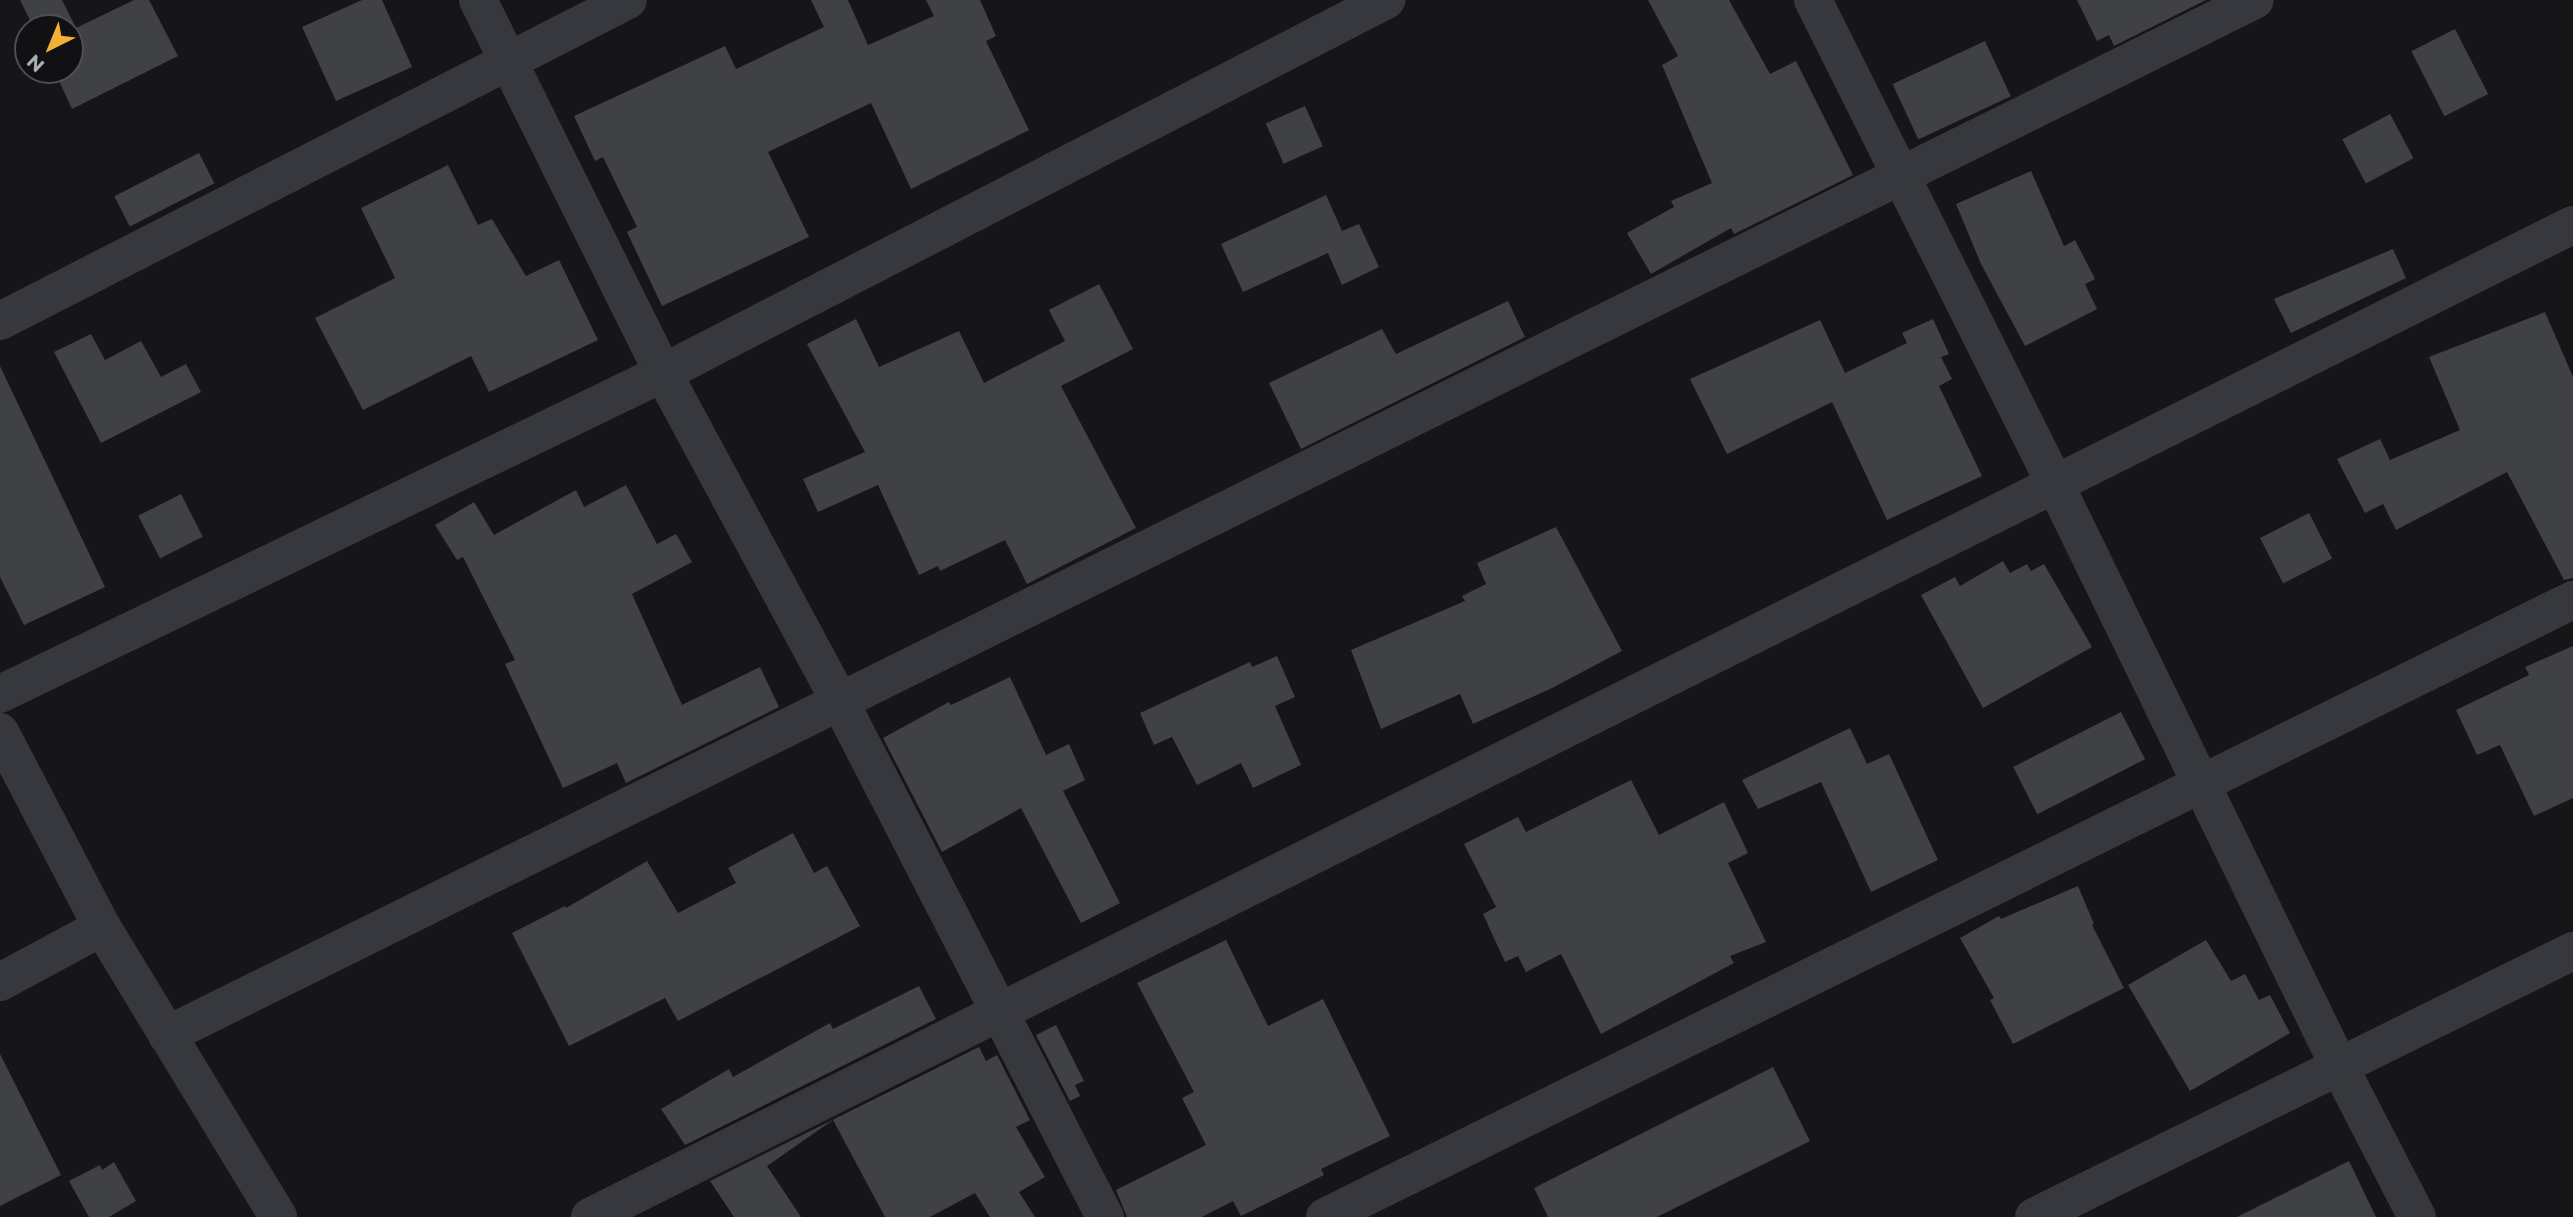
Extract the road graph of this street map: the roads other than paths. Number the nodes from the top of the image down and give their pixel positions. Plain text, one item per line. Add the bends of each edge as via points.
1 (478, 0) edge
2 (628, 0) edge
3 (1386, 0) edge
4 (1813, 0) edge
5 (2255, 0) edge
6 (509, 60) junction
7 (1901, 177) junction
8 (2573, 225) edge
9 (0, 321) edge
10 (663, 373) junction
11 (2055, 486) junction
12 (2573, 600) edge
13 (0, 694) edge
14 (840, 702) junction
15 (0, 732) edge
16 (2202, 785) junction
17 (102, 927) junction
18 (2573, 951) edge
19 (0, 982) edge
20 (1000, 1012) junction
21 (167, 1035) junction
22 (2339, 1066) junction
23 (278, 1217) edge
24 (590, 1217) edge
25 (1105, 1217) edge
26 (1325, 1217) edge
27 (2034, 1217) edge
28 (2417, 1217) edge

1 - 6 street
2 - 6 street
3 - 10 street
4 - 7 street
5 - 7 street
6 - 9 street
6 - 10 street
7 - 11 street
7 - 14 street
8 - 11 street
10 - 13 street
10 - 14 street
11 - 16 street
11 - 20 street
12 - 16 street
14 - 20 street
14 - 21 street
15 - 17 street
16 - 22 street
16 - 26 street
17 - 19 street
17 - 21 street
18 - 22 street
20 - 24 street
20 - 25 street
21 - 23 street
22 - 27 street
22 - 28 street

